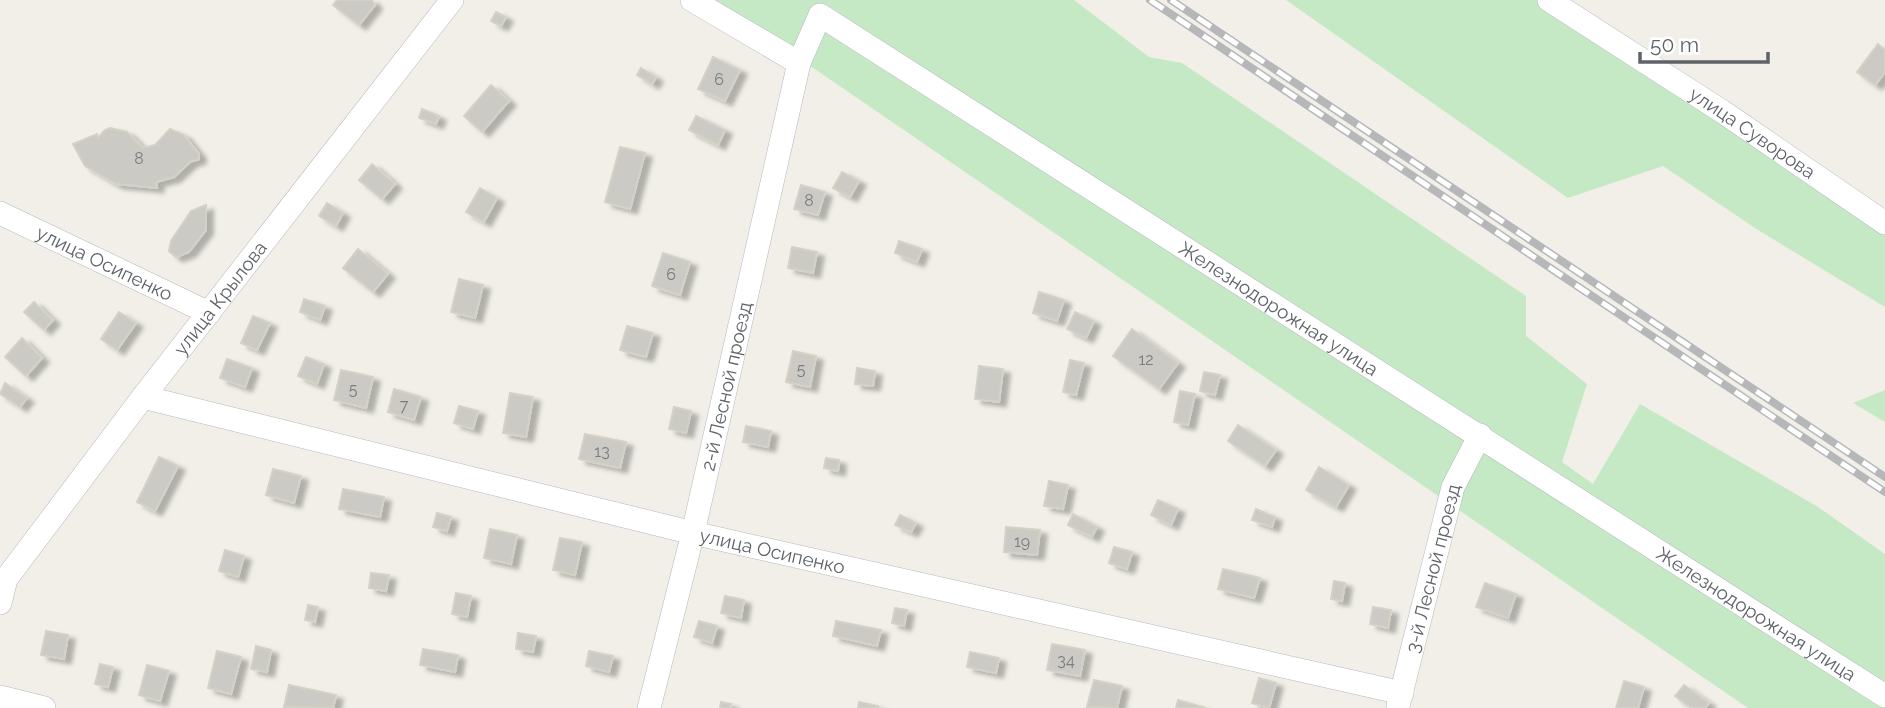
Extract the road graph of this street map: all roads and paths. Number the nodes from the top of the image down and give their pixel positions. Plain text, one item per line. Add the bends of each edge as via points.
1 (452, 0) edge
2 (692, 0) edge
3 (1549, 0) edge
4 (799, 63) junction
5 (0, 213) edge
6 (1885, 222) edge
7 (209, 313) junction
8 (144, 397) junction
9 (1480, 435) junction
10 (693, 533) junction
11 (0, 603) edge
12 (1885, 696) edge
13 (0, 697) edge
14 (1400, 700) edge
15 (44, 708) edge
16 (649, 708) edge

1 - 7 street, улица Крылова
2 - 4 street
3 - 6 street, улица Суворова
4 - 9 street, Железнодорожная улица via 820,15
4 - 10 street, 2-й Лесной проезд
5 - 7 street, улица Осипенко
7 - 8 street, улица Крылова
8 - 10 street, улица Осипенко
8 - 11 street, улица Крылова via 6,579
9 - 12 street, Железнодорожная улица
9 - 14 street, 3-й Лесной проезд via 1453,487
10 - 14 street, улица Осипенко
10 - 16 street, 2-й Лесной проезд
13 - 15 street

